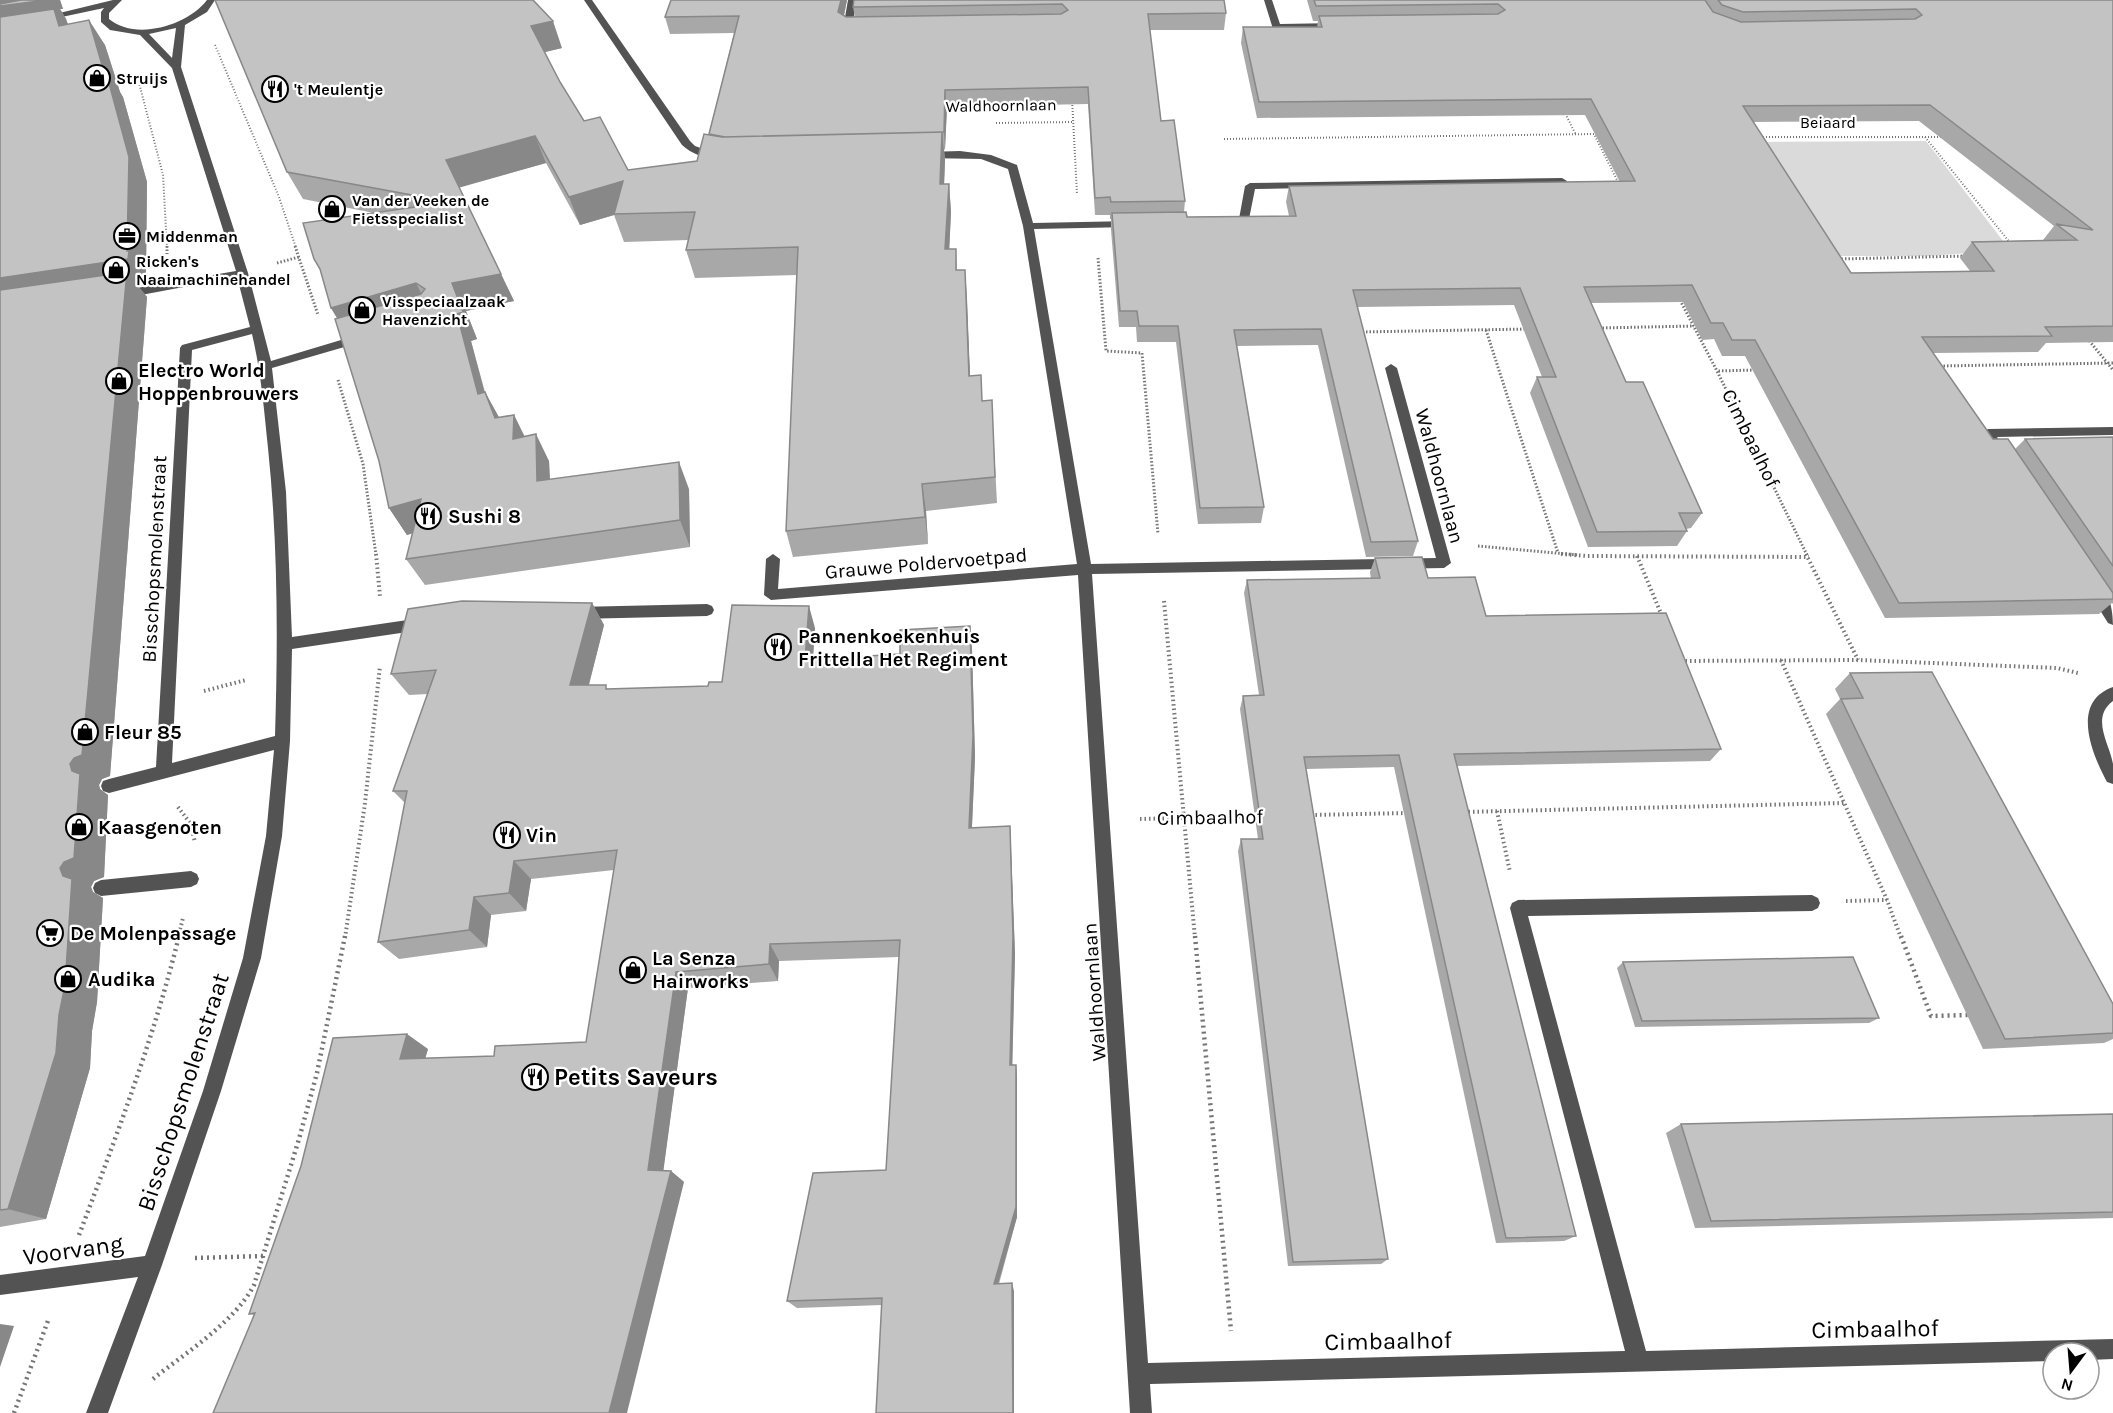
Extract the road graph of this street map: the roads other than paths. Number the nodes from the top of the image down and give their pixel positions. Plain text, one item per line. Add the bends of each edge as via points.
1 (588, 0) edge
2 (852, 0) edge
3 (1268, 0) edge
4 (116, 1) edge
5 (213, 3) edge
6 (38, 19) edge
7 (106, 24) junction
8 (181, 24) junction
9 (95, 26) dead end
10 (1344, 26) edge
11 (860, 29) edge
12 (142, 32) junction
13 (176, 67) junction
14 (917, 155) edge
15 (729, 159) edge
16 (1562, 181) edge
17 (1221, 222) edge
18 (1141, 224) edge
19 (1028, 226) junction
20 (242, 273) junction
21 (112, 296) edge
22 (257, 329) junction
23 (374, 334) edge
24 (266, 366) junction
25 (1391, 368) dead end
26 (2113, 431) edge
27 (2008, 463) edge
28 (773, 559) dead end
29 (1086, 569) junction
30 (2087, 580) edge
31 (707, 610) dead end
32 (563, 613) edge
33 (2113, 619) edge
34 (435, 622) edge
35 (285, 644) junction
36 (2113, 693) edge
37 (282, 741) junction
38 (164, 772) junction
39 (2113, 777) edge
40 (109, 786) dead end
41 (191, 879) road end
42 (101, 888) dead end
43 (1812, 903) dead end
44 (152, 1265) junction
45 (0, 1285) edge
46 (2113, 1349) edge
47 (1638, 1361) junction
48 (1138, 1374) junction
49 (97, 1413) edge
50 (1141, 1413) edge

1 - 15 street via 686,143 712,157
2 - 11 street via 848,29
3 - 10 street via 1276,27
4 - 6 street
4 - 7 street via 103,16
5 - 8 street
7 - 9 street
7 - 12 street
8 - 12 street
8 - 13 street, Bisschopsmolenstraat
12 - 13 street, Bisschopsmolenstraat
13 - 20 street, Bisschopsmolenstraat
14 - 19 street, Waldhoornlaan via 982,154 1013,167
16 - 17 street via 1250,186 1244,222
18 - 19 street
19 - 29 street, Waldhoornlaan
20 - 21 street
20 - 22 street, Bisschopsmolenstraat
22 - 24 street, Bisschopsmolenstraat
22 - 38 street, Bisschopsmolenstraat via 186,348
23 - 24 street
24 - 35 street, Bisschopsmolenstraat via 279,492
25 - 29 street, Waldhoornlaan via 1444,563
26 - 27 street via 1988,433
28 - 29 street, Grauwe Poldervoetpad via 771,595
29 - 48 street, Waldhoornlaan
30 - 33 street
31 - 32 street
34 - 35 street
35 - 37 street, Bisschopsmolenstraat
36 - 39 street via 2096,713 2095,734 2101,757
37 - 38 street
37 - 44 street, Bisschopsmolenstraat via 274,836 252,958 212,1091
38 - 40 street
41 - 42 street
43 - 47 street via 1518,908
44 - 45 street, Voorvang
44 - 49 street, Bisschopsmolenstraat
46 - 47 street, Cimbaalhof
47 - 48 street, Cimbaalhof
48 - 50 street, Waldhoornlaan

